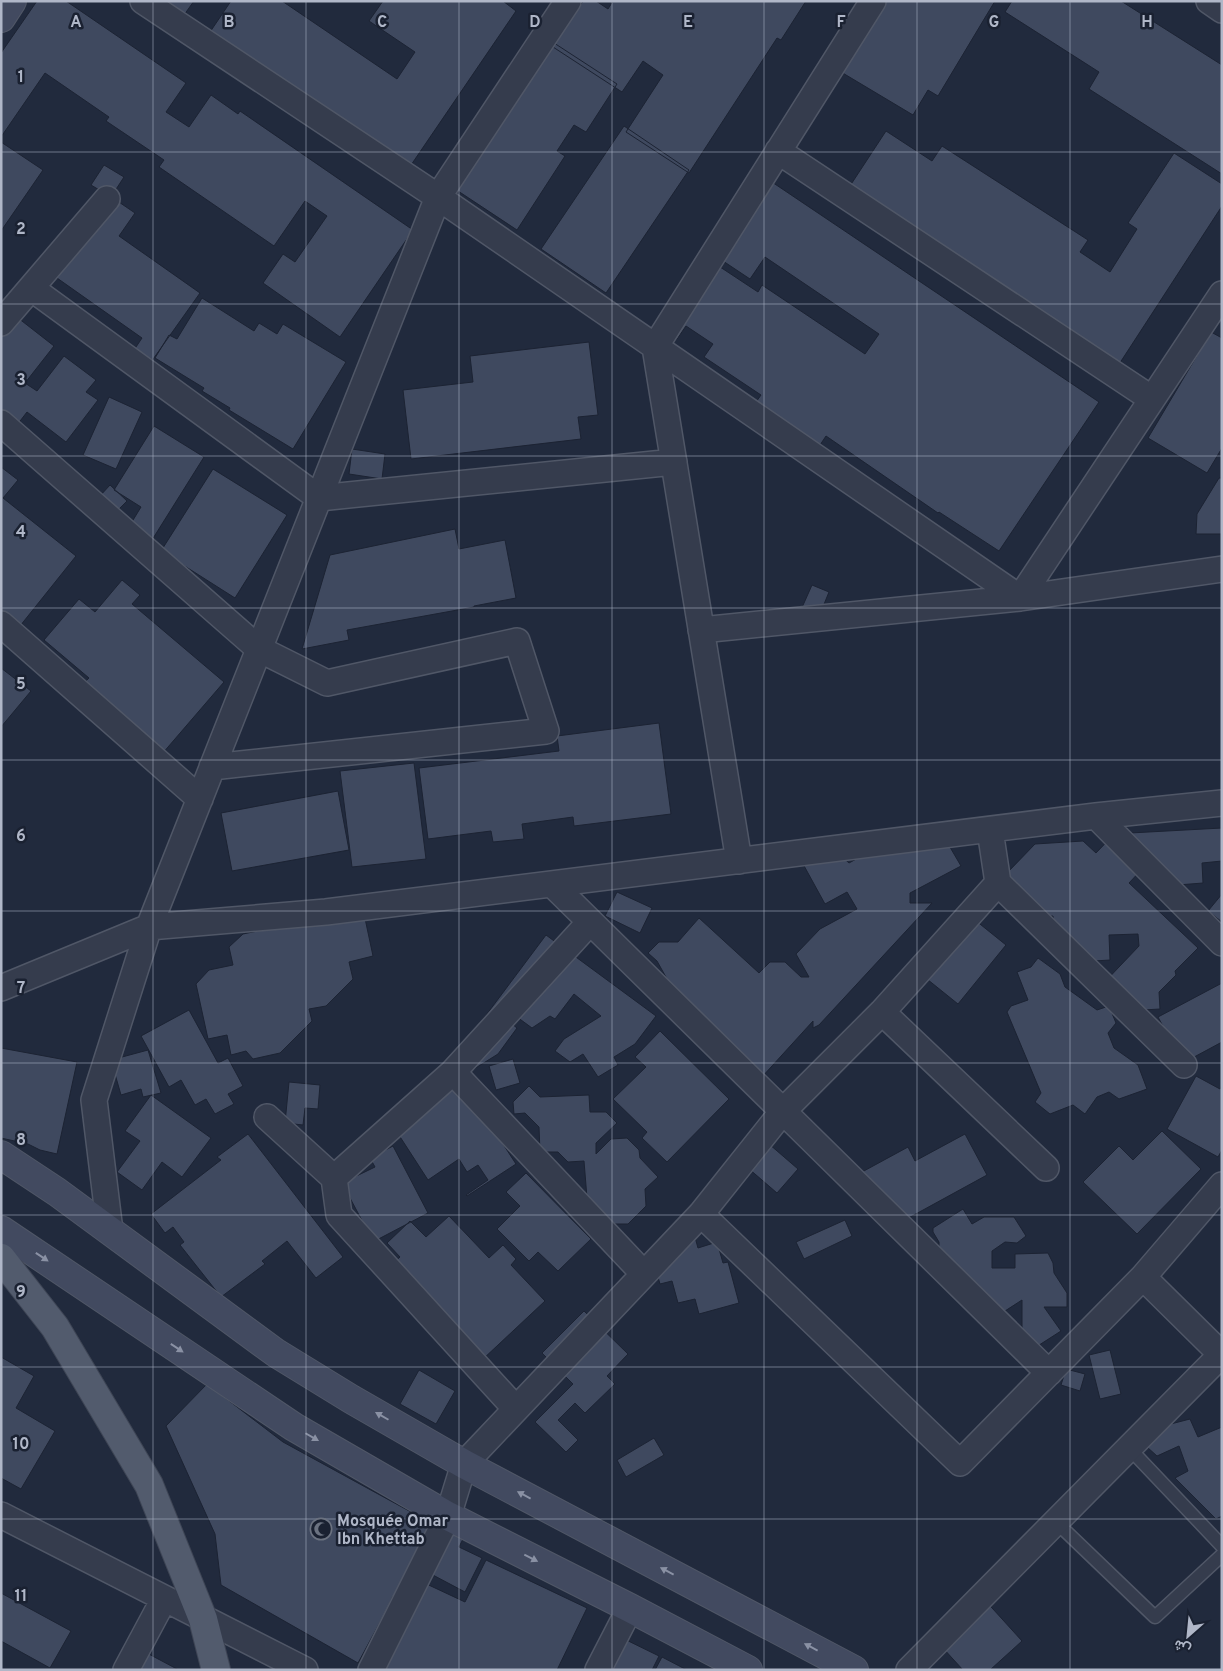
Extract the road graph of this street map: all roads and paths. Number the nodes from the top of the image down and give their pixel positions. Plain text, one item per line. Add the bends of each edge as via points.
1 (12, 1) edge
2 (143, 1) edge
3 (873, 1) edge
4 (1209, 1) edge
5 (560, 4) edge
6 (1222, 10) edge
7 (1, 18) edge
8 (778, 151) junction
9 (438, 197) junction
10 (107, 199) dead end
11 (31, 288) junction
12 (1222, 294) edge
13 (1, 323) edge
14 (655, 346) junction
15 (1152, 399) junction
16 (1, 423) edge
17 (674, 462) junction
18 (319, 498) junction
19 (1222, 569) edge
20 (1020, 598) junction
21 (1, 624) edge
22 (701, 630) junction
23 (259, 649) junction
24 (212, 767) junction
25 (200, 799) junction
26 (1222, 803) edge
27 (1096, 816) junction
28 (990, 830) junction
29 (739, 861) junction
30 (998, 883) junction
31 (552, 884) junction
32 (590, 922) junction
33 (149, 927) junction
34 (1222, 943) edge
35 (1, 988) edge
36 (882, 1012) junction
37 (1184, 1065) dead end
38 (453, 1072) junction
39 (783, 1111) junction
40 (267, 1116) dead end
41 (1, 1155) edge
42 (1046, 1168) dead end
43 (334, 1178) junction
44 (1222, 1185) edge
45 (701, 1214) junction
46 (1, 1230) edge
47 (110, 1231) junction
48 (1, 1258) edge
49 (644, 1274) junction
50 (1143, 1277) junction
51 (1222, 1355) edge
52 (1049, 1373) junction
53 (516, 1409) junction
54 (1128, 1448) junction
55 (464, 1464) junction
56 (1, 1515) edge
57 (448, 1516) junction
58 (1056, 1522) junction
59 (1222, 1546) edge
60 (1222, 1555) edge
61 (164, 1599) junction
62 (630, 1608) junction
63 (203, 1619) junction
64 (126, 1670) edge
65 (216, 1670) edge
66 (305, 1670) edge
67 (371, 1670) edge
68 (598, 1670) edge
69 (748, 1670) edge
70 (854, 1670) edge
71 (909, 1670) edge

1 - 7 street
2 - 9 street
3 - 8 street
4 - 6 street
5 - 9 street
8 - 14 street
8 - 15 street
9 - 14 street
9 - 18 street
10 - 11 street
11 - 13 street
11 - 18 street
12 - 15 street
14 - 17 street
14 - 20 street
15 - 20 street
16 - 23 street
17 - 18 street
17 - 22 street
18 - 23 street
19 - 20 street
20 - 22 street
21 - 25 street
22 - 29 street
23 - 24 street
23 - 24 street via 327,683 517,641 546,731
24 - 25 street
25 - 33 street
26 - 27 street
27 - 28 street
27 - 34 street
28 - 29 street
28 - 30 street
29 - 31 street
30 - 36 street
30 - 37 street
31 - 32 street
31 - 33 street via 326,912
32 - 38 street
32 - 39 street
33 - 35 street
33 - 47 street via 94,1100
36 - 39 street
36 - 42 street
38 - 43 street
38 - 49 street
39 - 45 street
39 - 52 street
40 - 43 street
41 - 47 street
43 - 53 street via 339,1215
44 - 50 street
45 - 49 street
45 - 52 street via 960,1463
46 -> 57 street via 294,1427
55 -> 47 street via 276,1354
48 - 63 main road via 56,1327 149,1485
49 - 53 street
50 - 51 street
50 - 52 street
51 - 54 street
53 - 55 street
54 - 58 street
54 - 59 lane
55 - 57 street
70 -> 55 street
56 - 61 street
57 -> 62 street
57 - 67 street
58 - 60 lane via 1155,1617
58 - 71 street
61 - 63 street
61 - 64 street
62 - 68 street
62 - 69 street
63 - 65 main road
63 - 66 street

